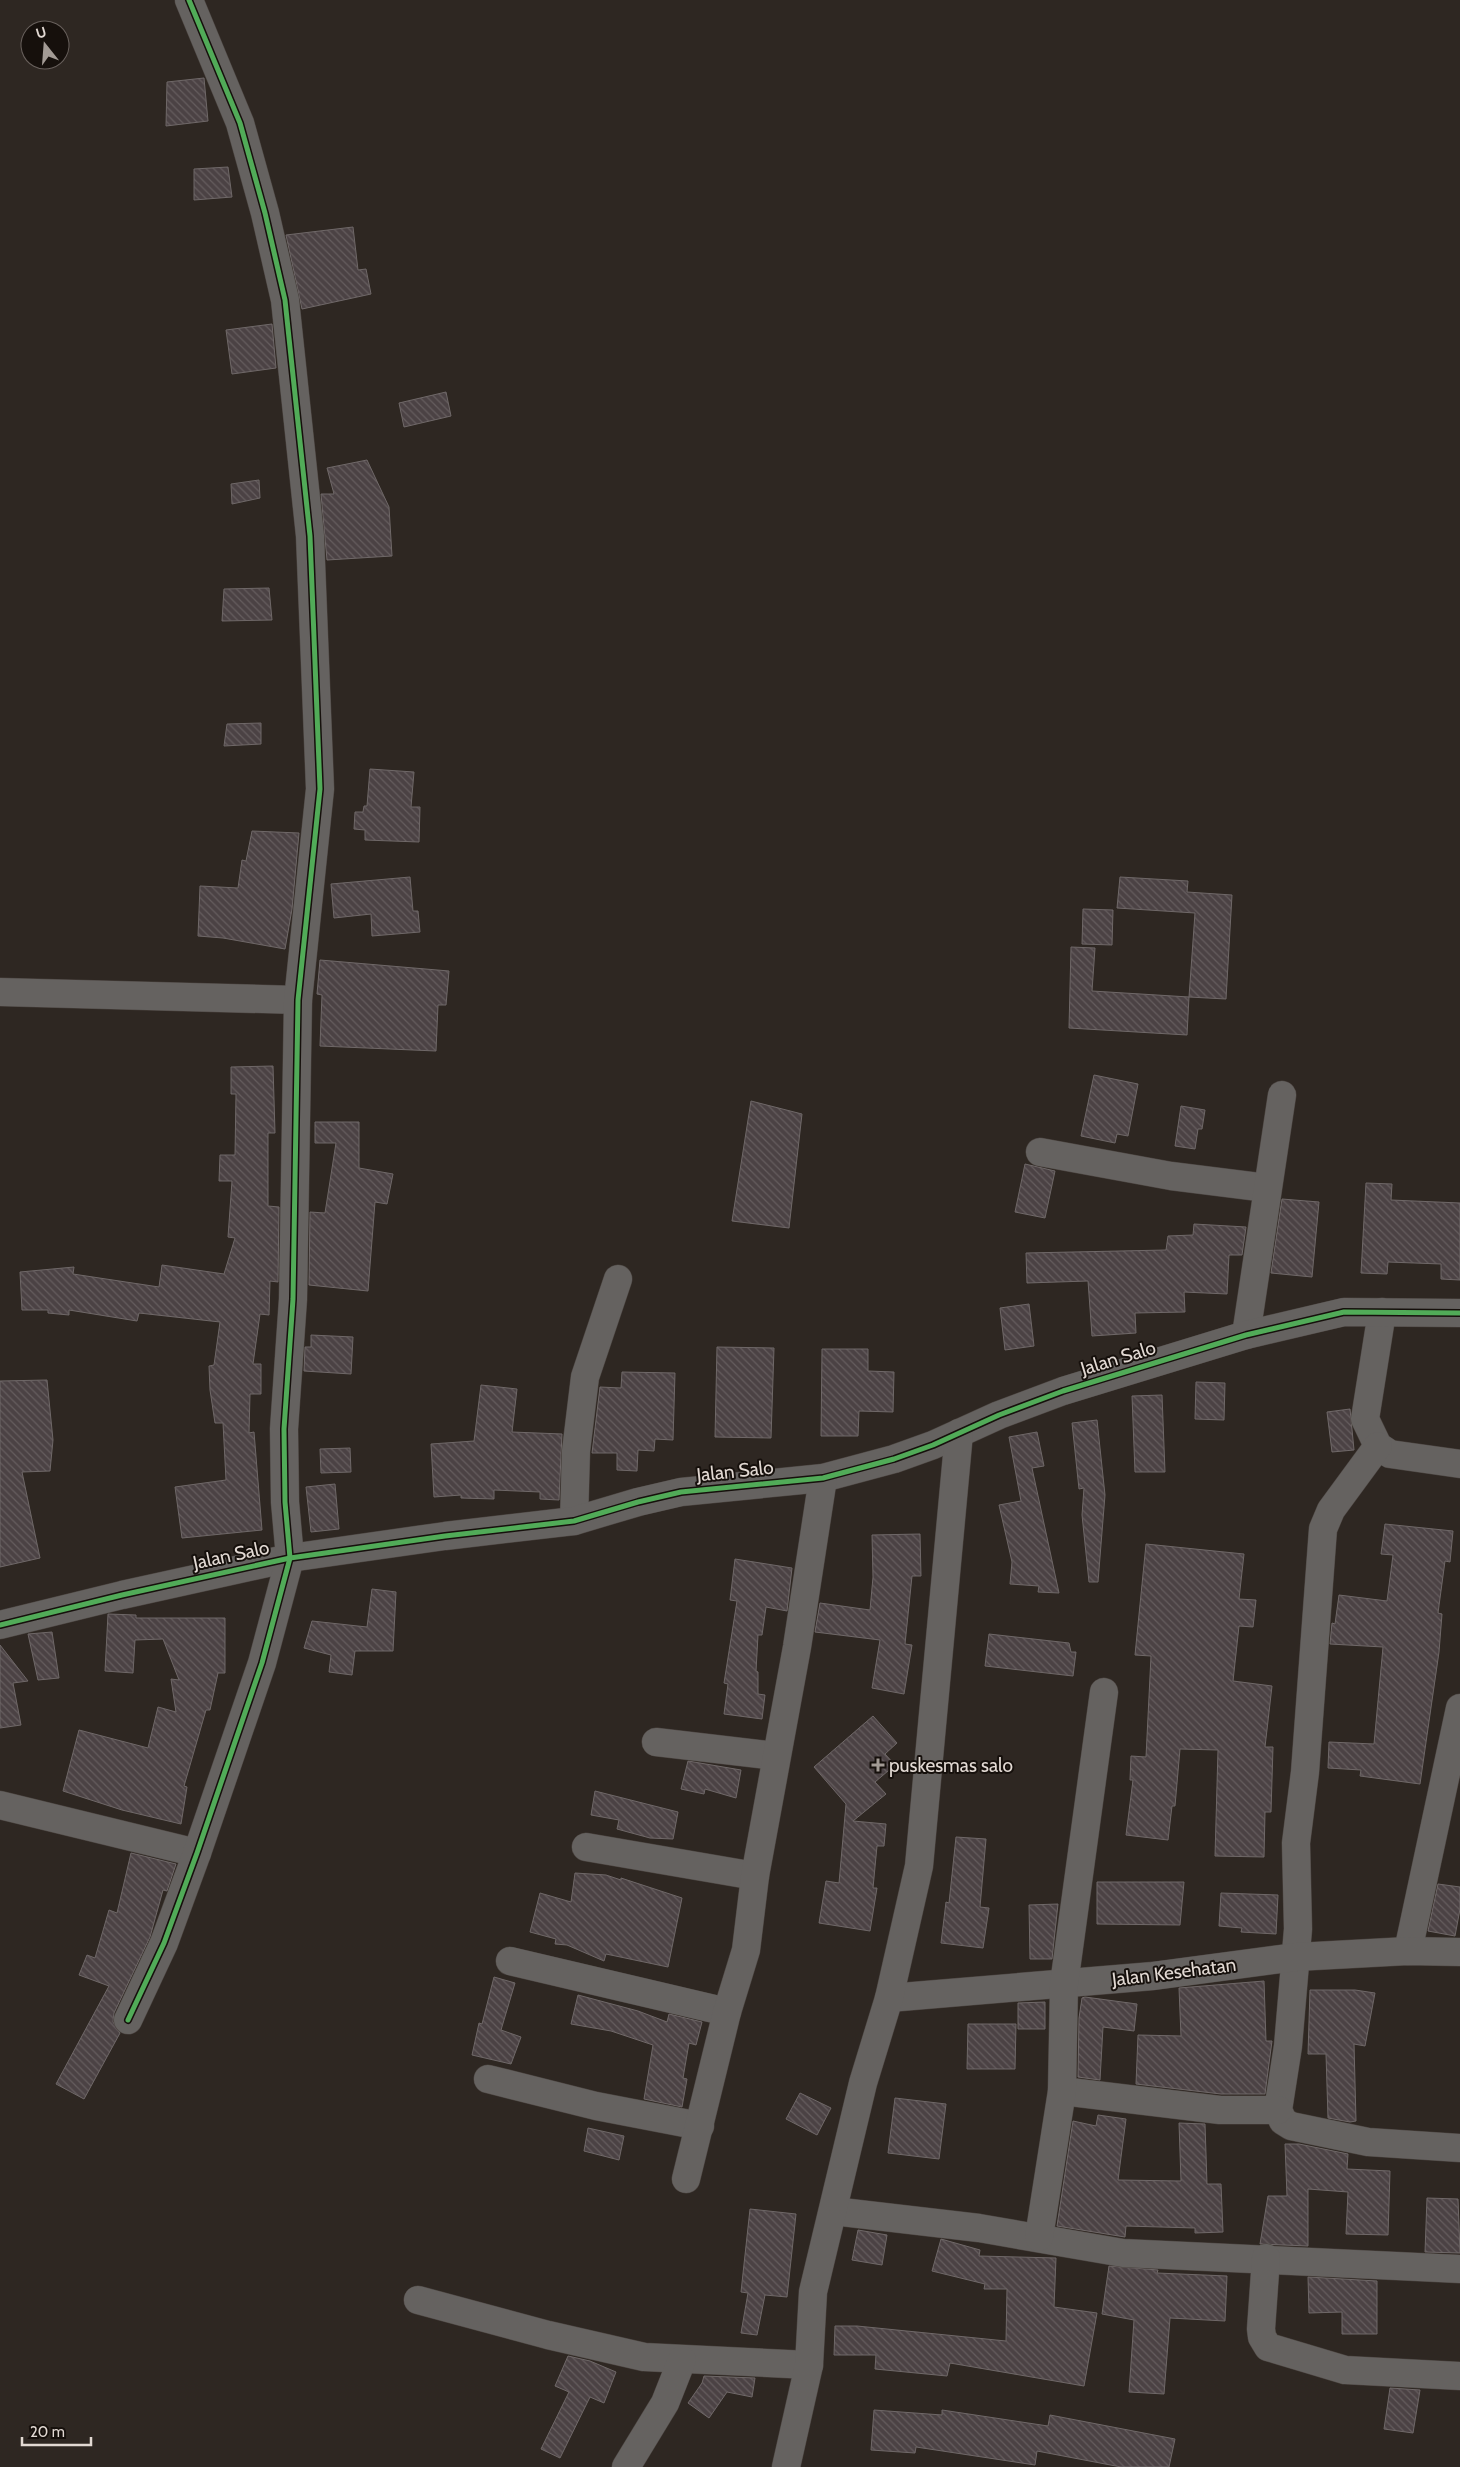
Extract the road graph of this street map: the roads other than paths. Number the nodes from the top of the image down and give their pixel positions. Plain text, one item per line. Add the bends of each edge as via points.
1 (189, 0) edge
2 (0, 992) edge
3 (298, 1000) junction
4 (1282, 1095) dead end
5 (1040, 1152) dead end
6 (1267, 1188) junction
7 (618, 1279) dead end
8 (1382, 1312) junction
9 (1460, 1313) edge
10 (1246, 1335) junction
11 (959, 1433) junction
12 (1378, 1446) junction
13 (1460, 1464) edge
14 (823, 1478) junction
15 (574, 1521) junction
16 (290, 1558) junction
17 (0, 1625) edge
18 (1104, 1692) dead end
19 (1460, 1708) edge
20 (656, 1742) dead end
21 (776, 1756) junction
22 (0, 1804) edge
23 (586, 1847) dead end
24 (197, 1853) junction
25 (755, 1876) junction
26 (1408, 1951) junction
27 (1460, 1952) edge
28 (1296, 1957) junction
29 (510, 1961) dead end
30 (1064, 1984) junction
31 (889, 1998) junction
32 (727, 2012) junction
33 (128, 2020) dead end
34 (488, 2079) dead end
35 (1062, 2092) junction
36 (1278, 2110) junction
37 (700, 2126) junction
38 (1460, 2148) edge
39 (686, 2180) dead end
40 (833, 2211) junction
41 (1039, 2237) junction
42 (1266, 2258) junction
43 (1460, 2269) edge
44 (418, 2300) dead end
45 (682, 2360) junction
46 (809, 2365) junction
47 (1460, 2376) edge
48 (626, 2467) edge
49 (786, 2467) edge

1 - 3 street via 240,123 265,213 284,300 297,404 310,536 320,789
2 - 3 street
3 - 16 street via 293,1290 284,1429
4 - 6 street
5 - 6 street via 1171,1176
6 - 10 street
7 - 15 street via 586,1377 576,1451
8 - 9 street, Jalan Salo
8 - 10 street, Jalan Salo via 1344,1312
8 - 12 street via 1364,1419
10 - 11 street, Jalan Salo via 1063,1391
11 - 14 street, Jalan Salo via 894,1459
11 - 31 street via 919,1866
12 - 13 street via 1390,1454
12 - 28 street via 1331,1510 1323,1529 1305,1772 1296,1843
14 - 15 street, Jalan Salo via 681,1492
14 - 21 street
15 - 16 street, Jalan Salo
16 - 17 street, Jalan Salo
16 - 24 street via 262,1663
18 - 30 street
19 - 26 street
20 - 21 street
21 - 25 street
22 - 24 street
23 - 25 street
24 - 33 street via 164,1943
25 - 32 street via 746,1950
26 - 27 street, Jalan Kesehatan
26 - 28 street, Jalan Kesehatan
28 - 30 street, Jalan Kesehatan
28 - 36 street
29 - 32 street
30 - 31 street, Jalan Kesehatan
30 - 35 street
31 - 40 street via 863,2083
32 - 37 street
34 - 37 street via 596,2106
35 - 36 street via 1220,2110
35 - 41 street
36 - 38 street via 1283,2121 1291,2126 1329,2134 1368,2142
37 - 39 street
40 - 41 street
40 - 46 street via 814,2292
41 - 42 street via 1123,2252
42 - 43 street via 1342,2265
42 - 47 street via 1261,2330 1268,2347 1345,2370
44 - 45 street via 548,2336 651,2358
45 - 46 street via 702,2358
45 - 48 street via 665,2403
46 - 49 street

